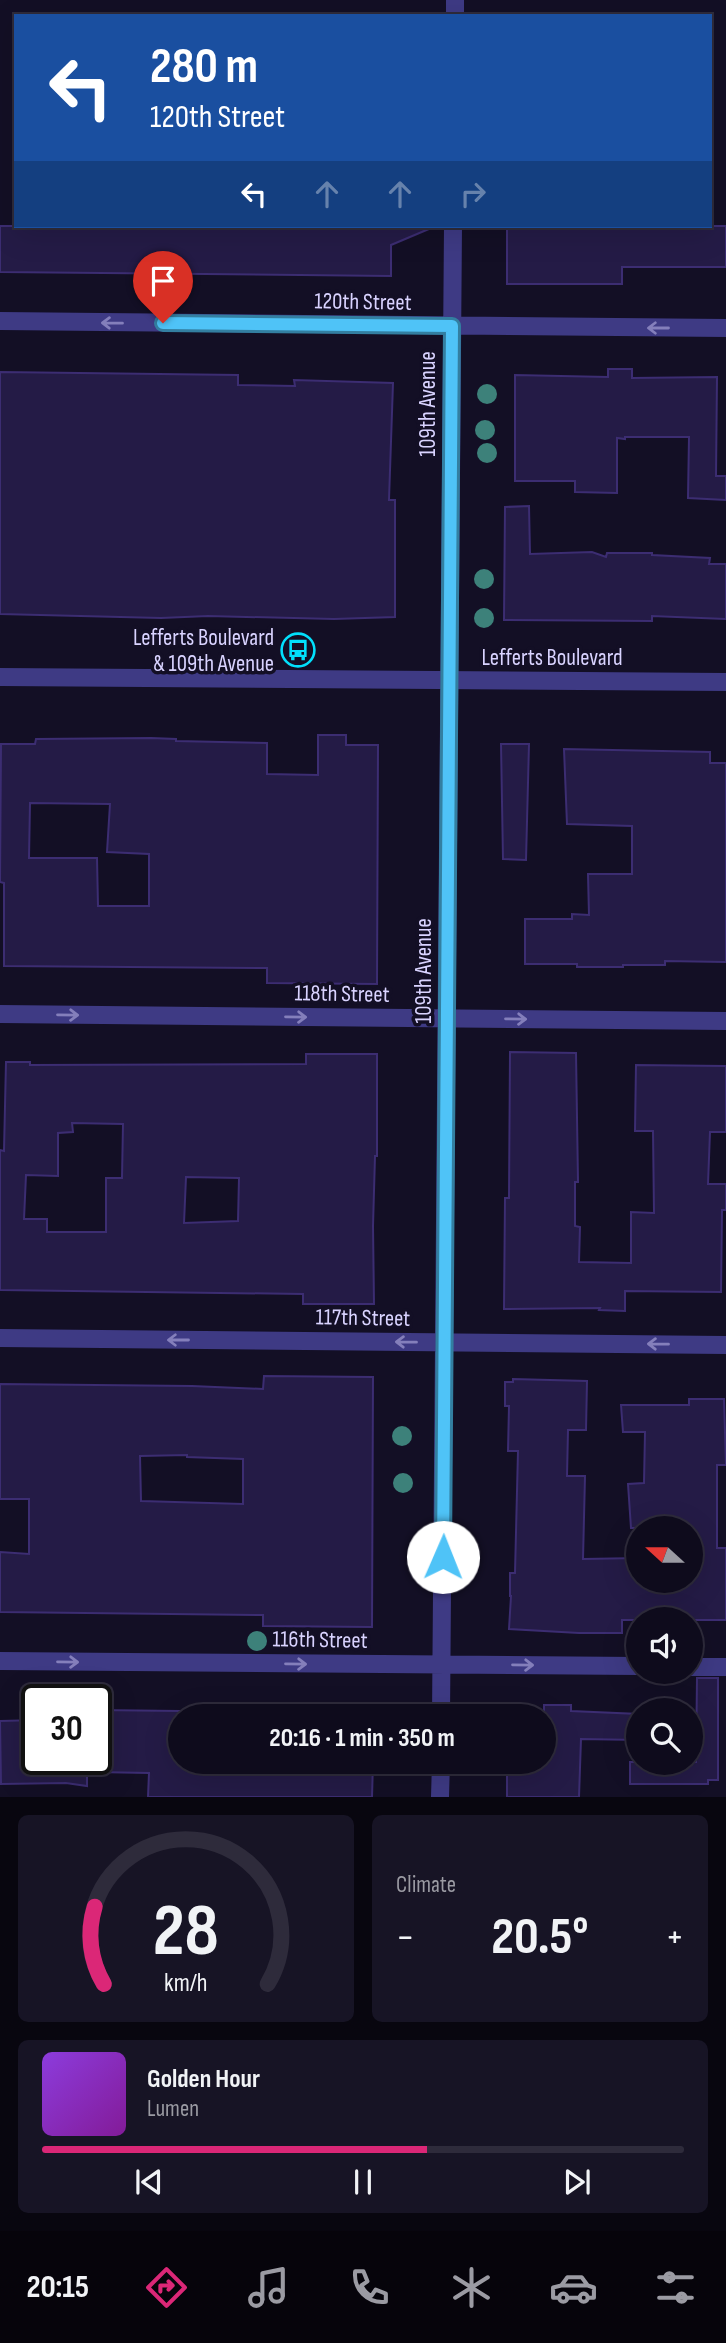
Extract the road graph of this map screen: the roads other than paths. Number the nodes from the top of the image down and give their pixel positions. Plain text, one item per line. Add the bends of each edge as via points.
1 (453, 228) edge
2 (0, 321) edge
3 (452, 326) junction
4 (726, 328) edge
5 (0, 677) edge
6 (449, 681) junction
7 (726, 682) edge
8 (0, 1014) edge
9 (448, 1018) junction
10 (726, 1021) edge
11 (0, 1338) edge
12 (445, 1342) junction
13 (726, 1345) edge
14 (0, 1661) edge
15 (442, 1665) junction
16 (626, 1666) edge
17 (703, 1667) edge
18 (726, 1667) edge
19 (441, 1704) edge
20 (440, 1774) edge
21 (440, 1797) edge

1 - 3 street, 109th Avenue
3 -> 2 street, 120th Street
4 -> 3 street, 120th Street
3 - 6 street, 109th Avenue
5 - 6 street, Lefferts Boulevard
6 - 7 street, Lefferts Boulevard
6 - 9 street, 109th Avenue
8 -> 9 street, 118th Street
9 -> 10 street, 118th Street
9 - 12 street, 109th Avenue
12 -> 11 street, 117th Street
13 -> 12 street, 117th Street
12 - 15 street, 109th Avenue
14 -> 15 street, 116th Street
15 -> 16 street, 116th Street
15 - 19 street, 109th Avenue
17 - 18 street
20 - 21 street

